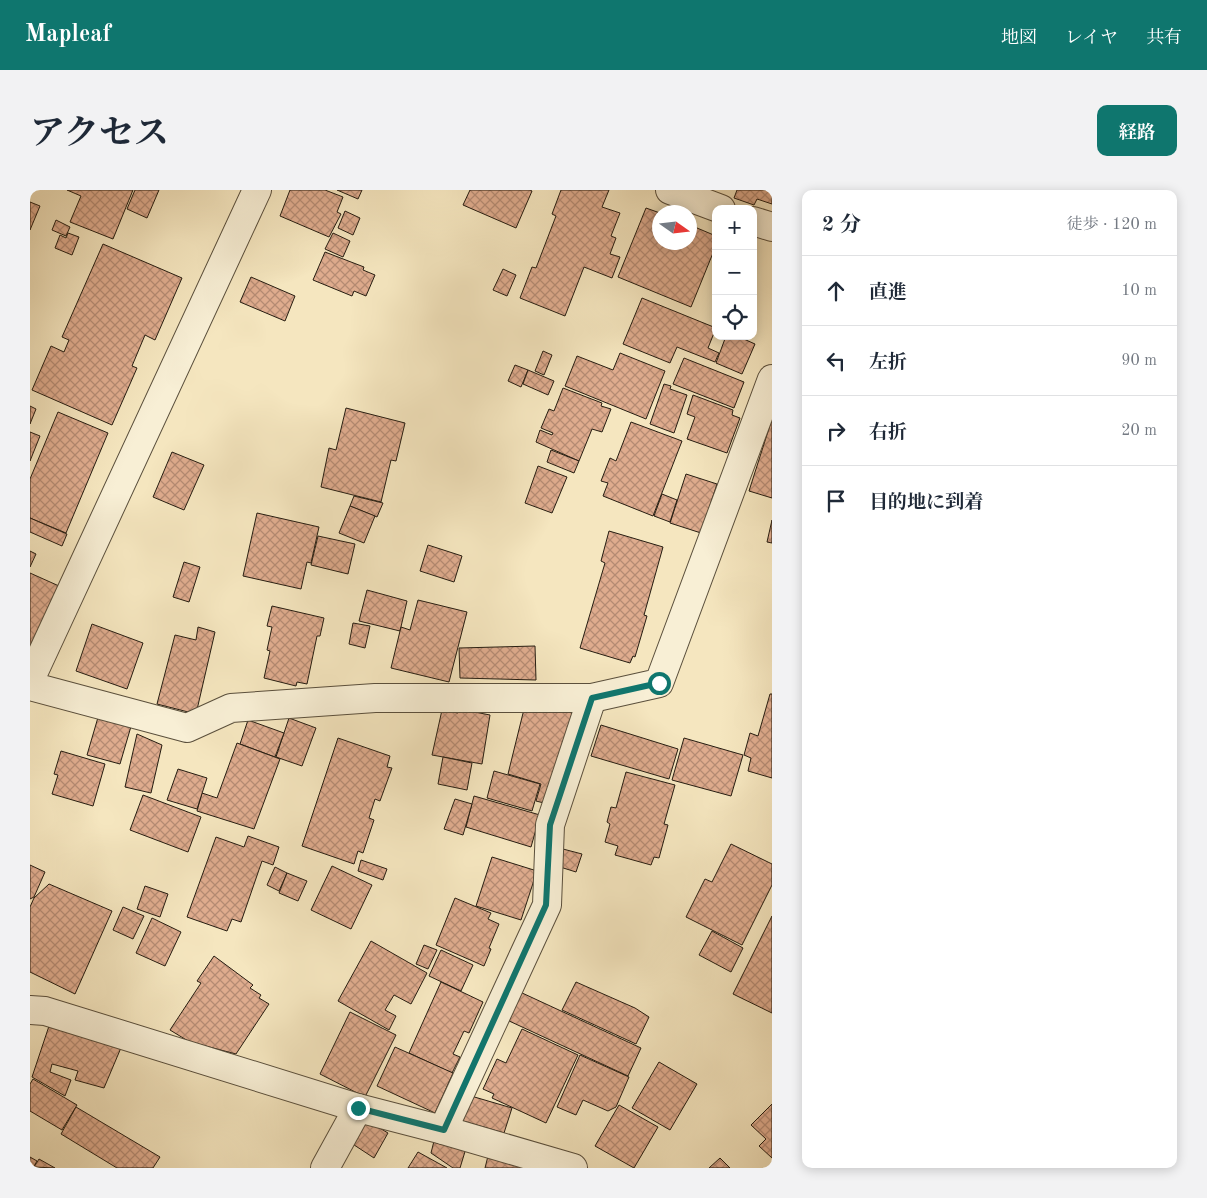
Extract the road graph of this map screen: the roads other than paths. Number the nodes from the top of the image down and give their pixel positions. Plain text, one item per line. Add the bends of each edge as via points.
1 (257, 190) edge
2 (670, 190) edge
3 (712, 206) edge
4 (757, 222) edge
5 (772, 228) edge
6 (772, 379) edge
7 (30, 680) edge
8 (30, 686) edge
9 (592, 698) junction
10 (30, 1010) edge
11 (358, 1108) junction
12 (444, 1130) junction
13 (325, 1168) edge
14 (572, 1168) edge

1 - 7 street
2 - 3 street
4 - 5 street
6 - 9 street via 659,683
8 - 9 street via 187,728 230,708 375,698
9 - 12 street via 550,825 546,905
10 - 11 street via 45,1011
11 - 12 street
11 - 13 street
12 - 14 street

